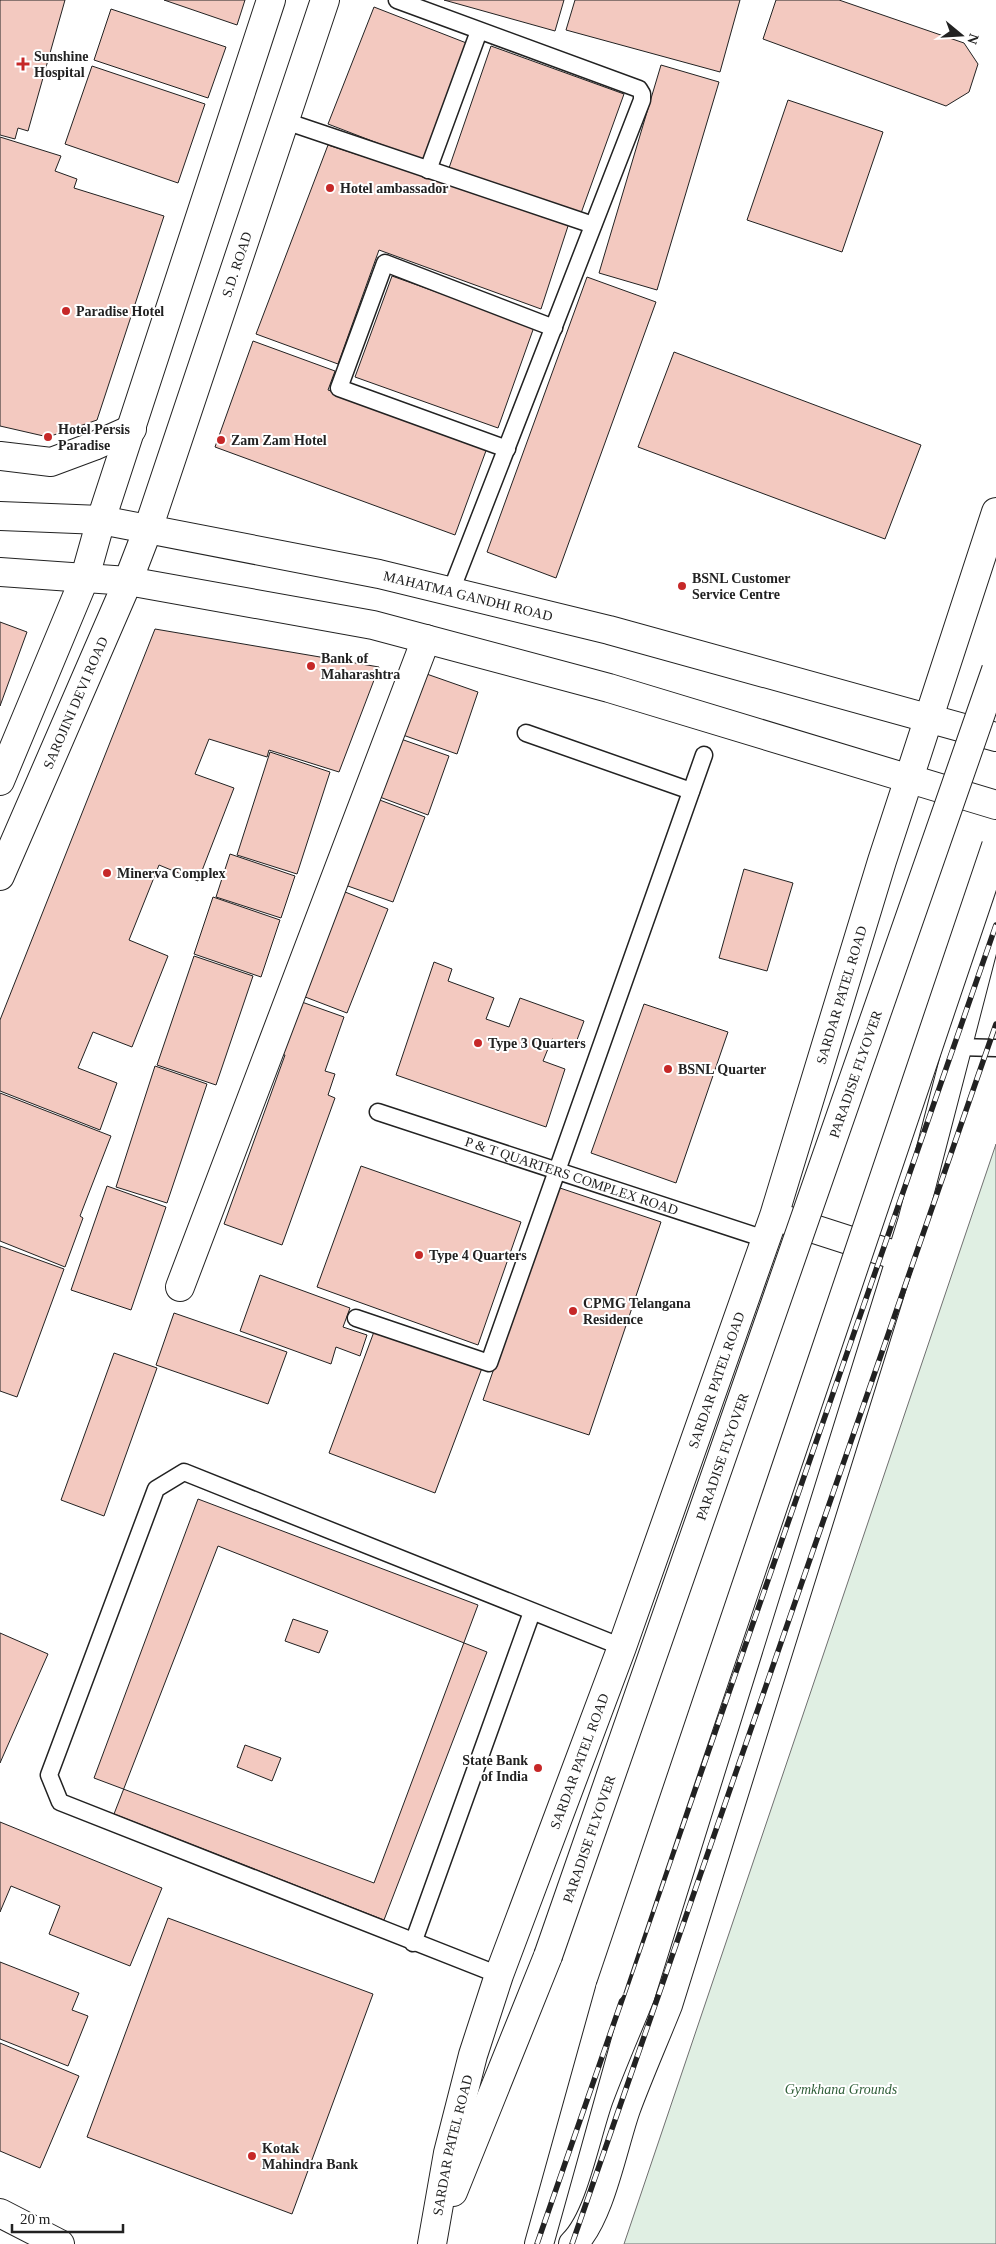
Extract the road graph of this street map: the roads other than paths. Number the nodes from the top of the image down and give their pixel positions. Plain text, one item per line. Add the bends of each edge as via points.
1 (272, 0) edge
2 (325, 0) edge
3 (397, 0) edge
4 (479, 31) junction
5 (285, 121) junction
6 (428, 170) junction
7 (594, 225) junction
8 (554, 328) junction
9 (132, 429) junction
10 (507, 449) junction
11 (0, 456) edge
12 (996, 512) edge
13 (0, 516) edge
14 (100, 520) junction
15 (148, 528) junction
16 (0, 572) edge
17 (85, 577) junction
18 (128, 581) junction
19 (450, 591) junction
20 (426, 640) junction
21 (996, 670) edge
22 (928, 719) junction
23 (526, 733) dead end
24 (996, 737) edge
25 (704, 755) dead end
26 (909, 780) junction
27 (0, 781) edge
28 (691, 791) junction
29 (996, 805) edge
30 (996, 846) edge
31 (0, 876) edge
32 (996, 900) edge
33 (992, 935) edge
34 (957, 1047) junction
35 (996, 1048) edge
36 (378, 1112) dead end
37 (557, 1171) junction
38 (769, 1227) junction
39 (901, 1257) junction
40 (180, 1287) dead end
41 (356, 1318) dead end
42 (532, 1612) junction
43 (622, 1647) junction
44 (413, 1943) junction
45 (499, 1975) junction
46 (0, 2213) edge
47 (433, 2241) edge
48 (60, 2244) edge
49 (539, 2244) edge
50 (572, 2244) edge

1 - 9 main road
2 - 5 main road, S.D. ROAD
3 - 4 lane
4 - 6 lane
4 - 7 lane via 639,90 642,94
5 - 6 lane
5 - 15 main road, S.D. ROAD
6 - 7 lane
7 - 8 lane
8 - 10 lane
8 - 10 lane via 385,263 339,388
9 - 11 main road via 51,462
9 - 14 main road
10 - 19 lane
12 - 22 main road, SARDAR PATEL ROAD
13 - 14 main road, MAHATMA GANDHI ROAD
14 - 15 main road, MAHATMA GANDHI ROAD
14 - 17 main road
15 - 18 main road, SAROJINI DEVI ROAD
15 - 19 main road, MAHATMA GANDHI ROAD
16 - 17 main road
17 - 18 main road
17 - 27 main road
18 - 20 main road via 373,626
18 - 31 main road, SAROJINI DEVI ROAD
19 - 22 main road, MAHATMA GANDHI ROAD via 609,630
20 - 26 main road via 609,688
20 - 40 main road
21 - 47 main road, PARADISE FLYOVER, bridge via 548,1956
22 - 24 main road, MAHATMA GANDHI ROAD
22 - 26 main road, SARDAR PATEL ROAD
23 - 28 lane
25 - 28 lane
26 - 29 main road
26 - 38 main road, SARDAR PATEL ROAD
28 - 37 lane
30 - 49 main road, bridge via 610,1989
32 - 33 main road
33 - 34 main road
34 - 35 lane
34 - 39 main road
36 - 37 lane, P & T QUARTERS COMPLEX ROAD
37 - 38 lane, P & T QUARTERS COMPLEX ROAD
37 - 41 lane via 489,1363
38 - 39 main road
38 - 43 main road, SARDAR PATEL ROAD
39 - 50 main road via 668,2005 626,2109 588,2223
42 - 43 lane
42 - 44 lane
42 - 44 lane via 184,1472 156,1489 49,1776 60,1802
43 - 45 main road, SARDAR PATEL ROAD
44 - 45 lane
45 - 47 main road, SARDAR PATEL ROAD via 473,2055 448,2153
46 - 48 main road

